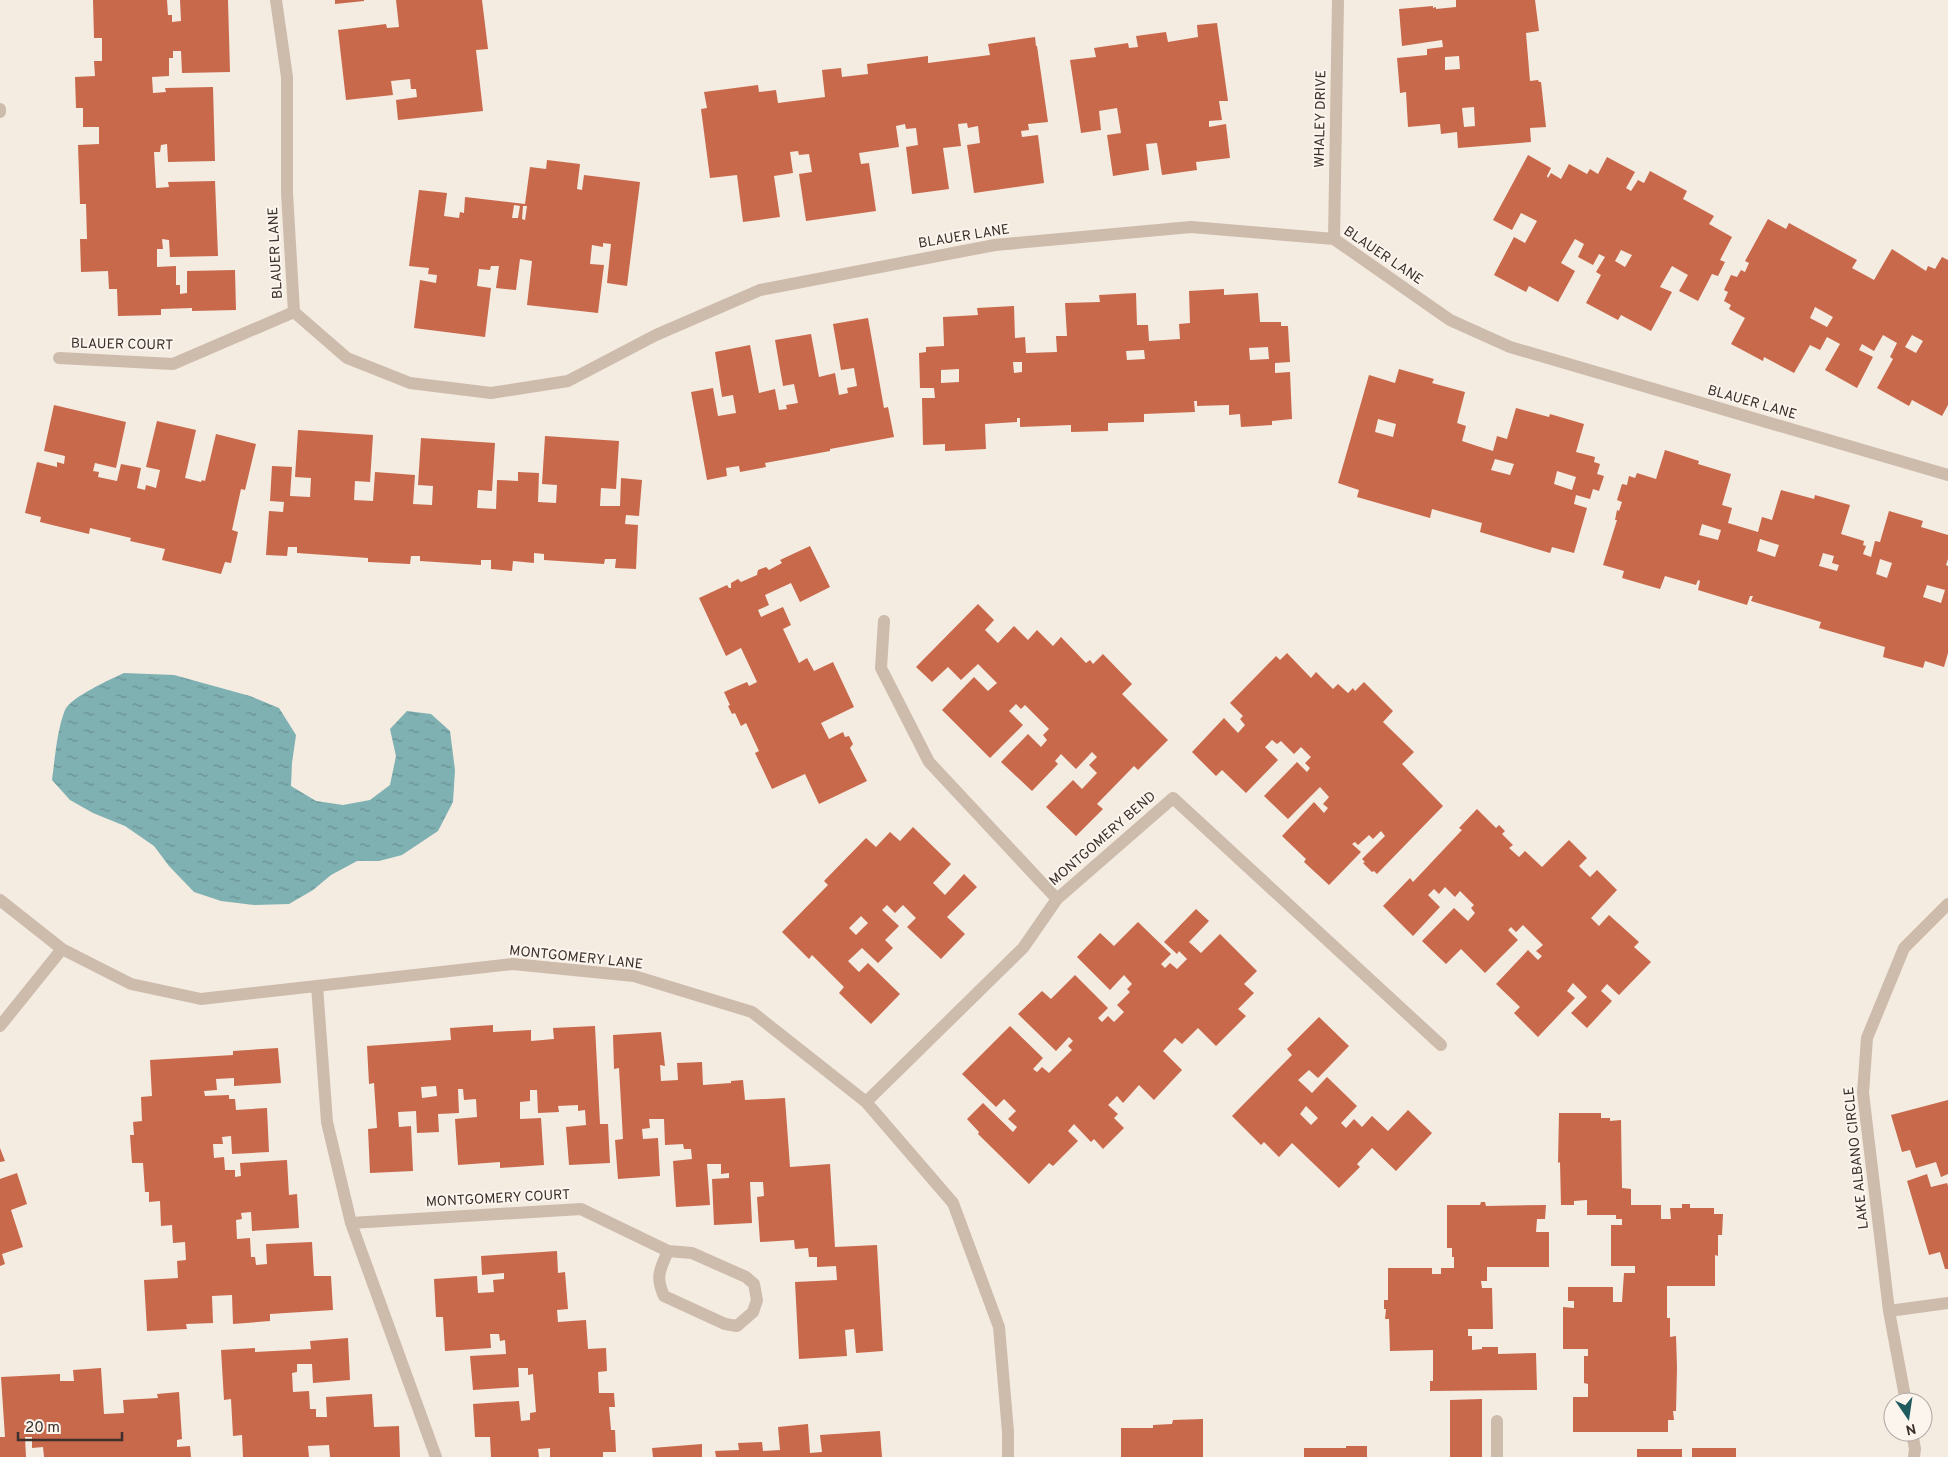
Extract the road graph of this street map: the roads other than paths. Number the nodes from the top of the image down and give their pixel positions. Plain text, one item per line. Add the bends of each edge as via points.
1 (276, 0) edge
2 (1338, 0) edge
3 (1334, 239) junction
4 (294, 312) junction
5 (59, 358) dead end
6 (1948, 475) edge
7 (884, 621) dead end
8 (1058, 899) junction
9 (0, 900) edge
10 (1948, 904) edge
11 (62, 949) junction
12 (318, 986) junction
13 (0, 1026) edge
14 (1441, 1045) dead end
15 (866, 1102) junction
16 (351, 1223) junction
17 (668, 1251) junction
18 (1948, 1303) edge
19 (1889, 1311) junction
20 (1904, 1392) edge
21 (1497, 1421) dead end
22 (1914, 1442) edge
23 (436, 1457) edge
24 (1008, 1457) edge
25 (1497, 1457) edge
26 (1914, 1457) edge

1 - 4 street, BLAUER LANE via 287,77 287,193
2 - 3 street, WHALEY DRIVE
3 - 4 street, BLAUER LANE via 1191,227 995,245 760,290 656,335 568,381 491,393 410,383 346,358
3 - 6 street, BLAUER LANE via 1450,320 1510,347
4 - 5 street, BLAUER COURT via 173,364
7 - 8 street via 881,668 929,762
8 - 14 street, MONTGOMERY BEND via 1173,798
8 - 15 street, MONTGOMERY BEND via 1023,948
9 - 11 street, MONTGOMERY LANE
10 - 19 street, LAKE ALBANO CIRCLE via 1904,948 1867,1038 1863,1094
11 - 12 street, MONTGOMERY LANE via 131,984 201,999
11 - 13 street
12 - 15 street, MONTGOMERY LANE via 513,964 634,976 752,1012
12 - 16 street via 327,1122
15 - 24 street, MONTGOMERY LANE via 953,1203 999,1327
16 - 17 street, MONTGOMERY COURT via 582,1209
16 - 23 street
17 - 17 street, MONTGOMERY COURT via 658,1284 664,1296 725,1324 737,1326 753,1312 756,1292 754,1284 746,1277 692,1253
18 - 19 street
19 - 20 street, LAKE ALBANO CIRCLE
21 - 25 street
22 - 26 street

